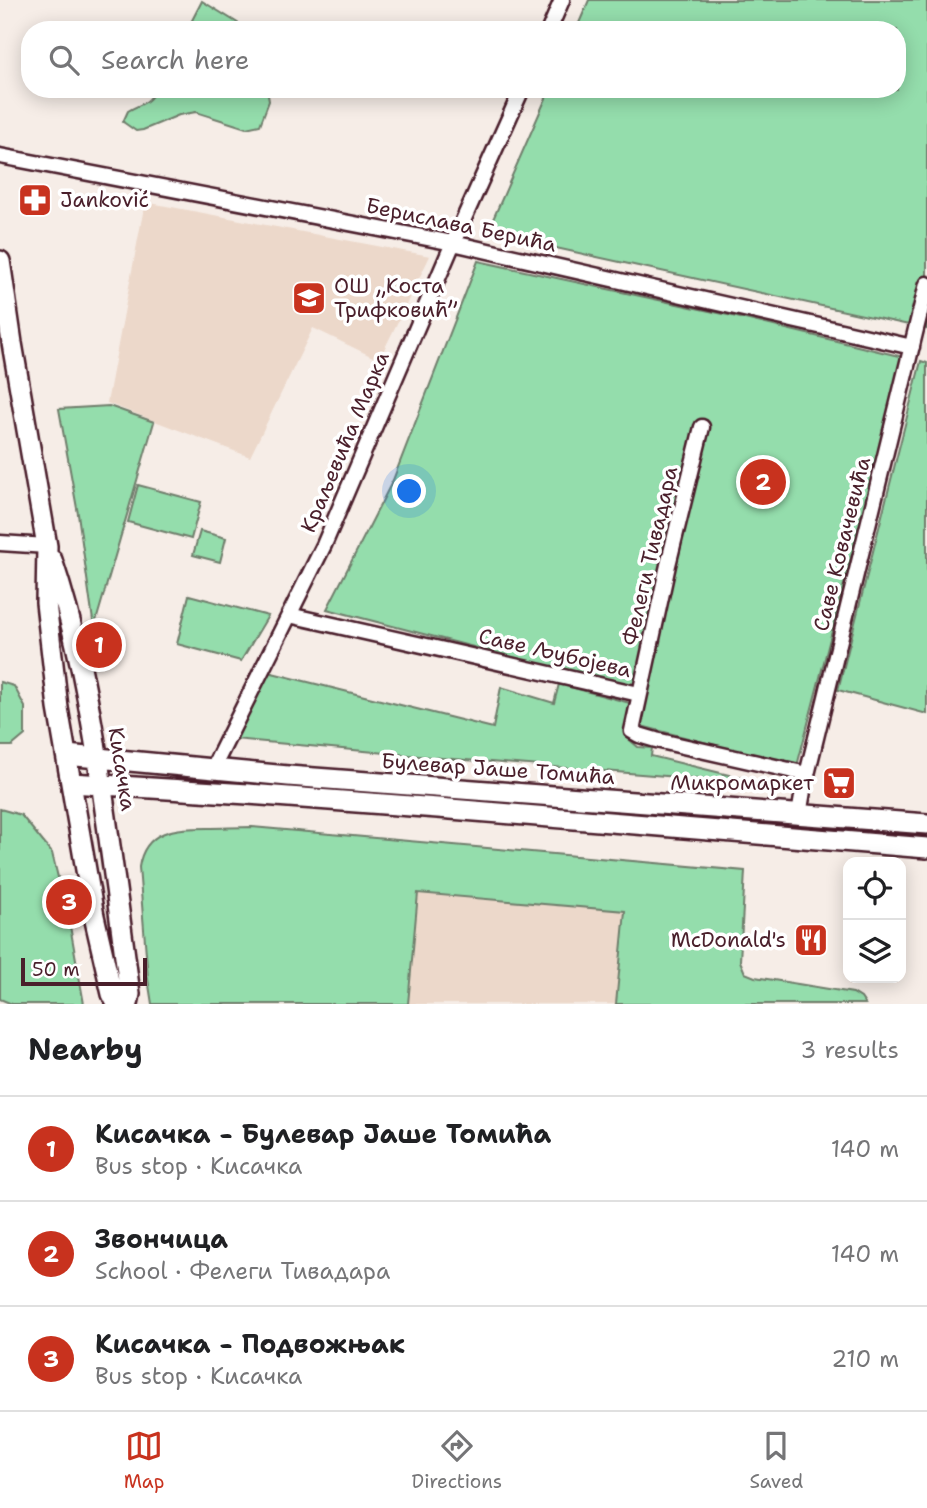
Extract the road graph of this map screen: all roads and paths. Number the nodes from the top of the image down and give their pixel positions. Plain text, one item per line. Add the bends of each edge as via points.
1 (562, 0) edge
2 (553, 21) edge
3 (518, 98) edge
4 (0, 156) edge
5 (453, 243) junction
6 (0, 261) edge
7 (927, 284) edge
8 (3, 302) edge
9 (912, 347) junction
10 (702, 427) dead end
11 (0, 543) edge
12 (47, 546) junction
13 (289, 614) junction
14 (639, 694) junction
15 (66, 755) junction
16 (97, 758) junction
17 (213, 768) junction
18 (807, 774) junction
19 (71, 783) junction
20 (102, 785) junction
21 (799, 815) junction
22 (927, 824) edge
23 (927, 848) edge
24 (117, 1004) edge
25 (128, 1004) edge

1 - 2 street
3 - 5 street, Краљевића Марка
4 - 5 street, Берислава Берића
5 - 9 street, Берислава Берића
5 - 13 street, Краљевића Марка via 324,545
6 - 8 main road, Кисачка
7 - 9 street, Саве Ковачевића
8 - 12 main road, Кисачка
9 - 18 street, Саве Ковачевића
10 - 14 street, Фелеги Тивадара
11 - 12 street
12 - 15 main road, Кисачка via 47,603
12 - 16 main road, Кисачка via 76,642
13 - 14 street, Саве Љубојева
13 - 17 street, Краљевића Марка
14 - 18 street, Саве Љубојева via 632,731 639,735
15 - 16 main road, Булевар Јаше Томића
15 - 19 main road, Кисачка
16 - 17 main road, Булевар Јаше Томића
16 - 20 main road, Кисачка
17 - 21 main road, Булевар Јаше Томића
18 - 21 street, Саве Ковачевића
19 - 20 main road, Булевар Јаше Томића
19 - 24 main road, Кисачка via 94,916
20 - 23 main road, Булевар Јаше Томића
20 - 25 main road, Кисачка
21 - 22 main road, Булевар Јаше Томића

